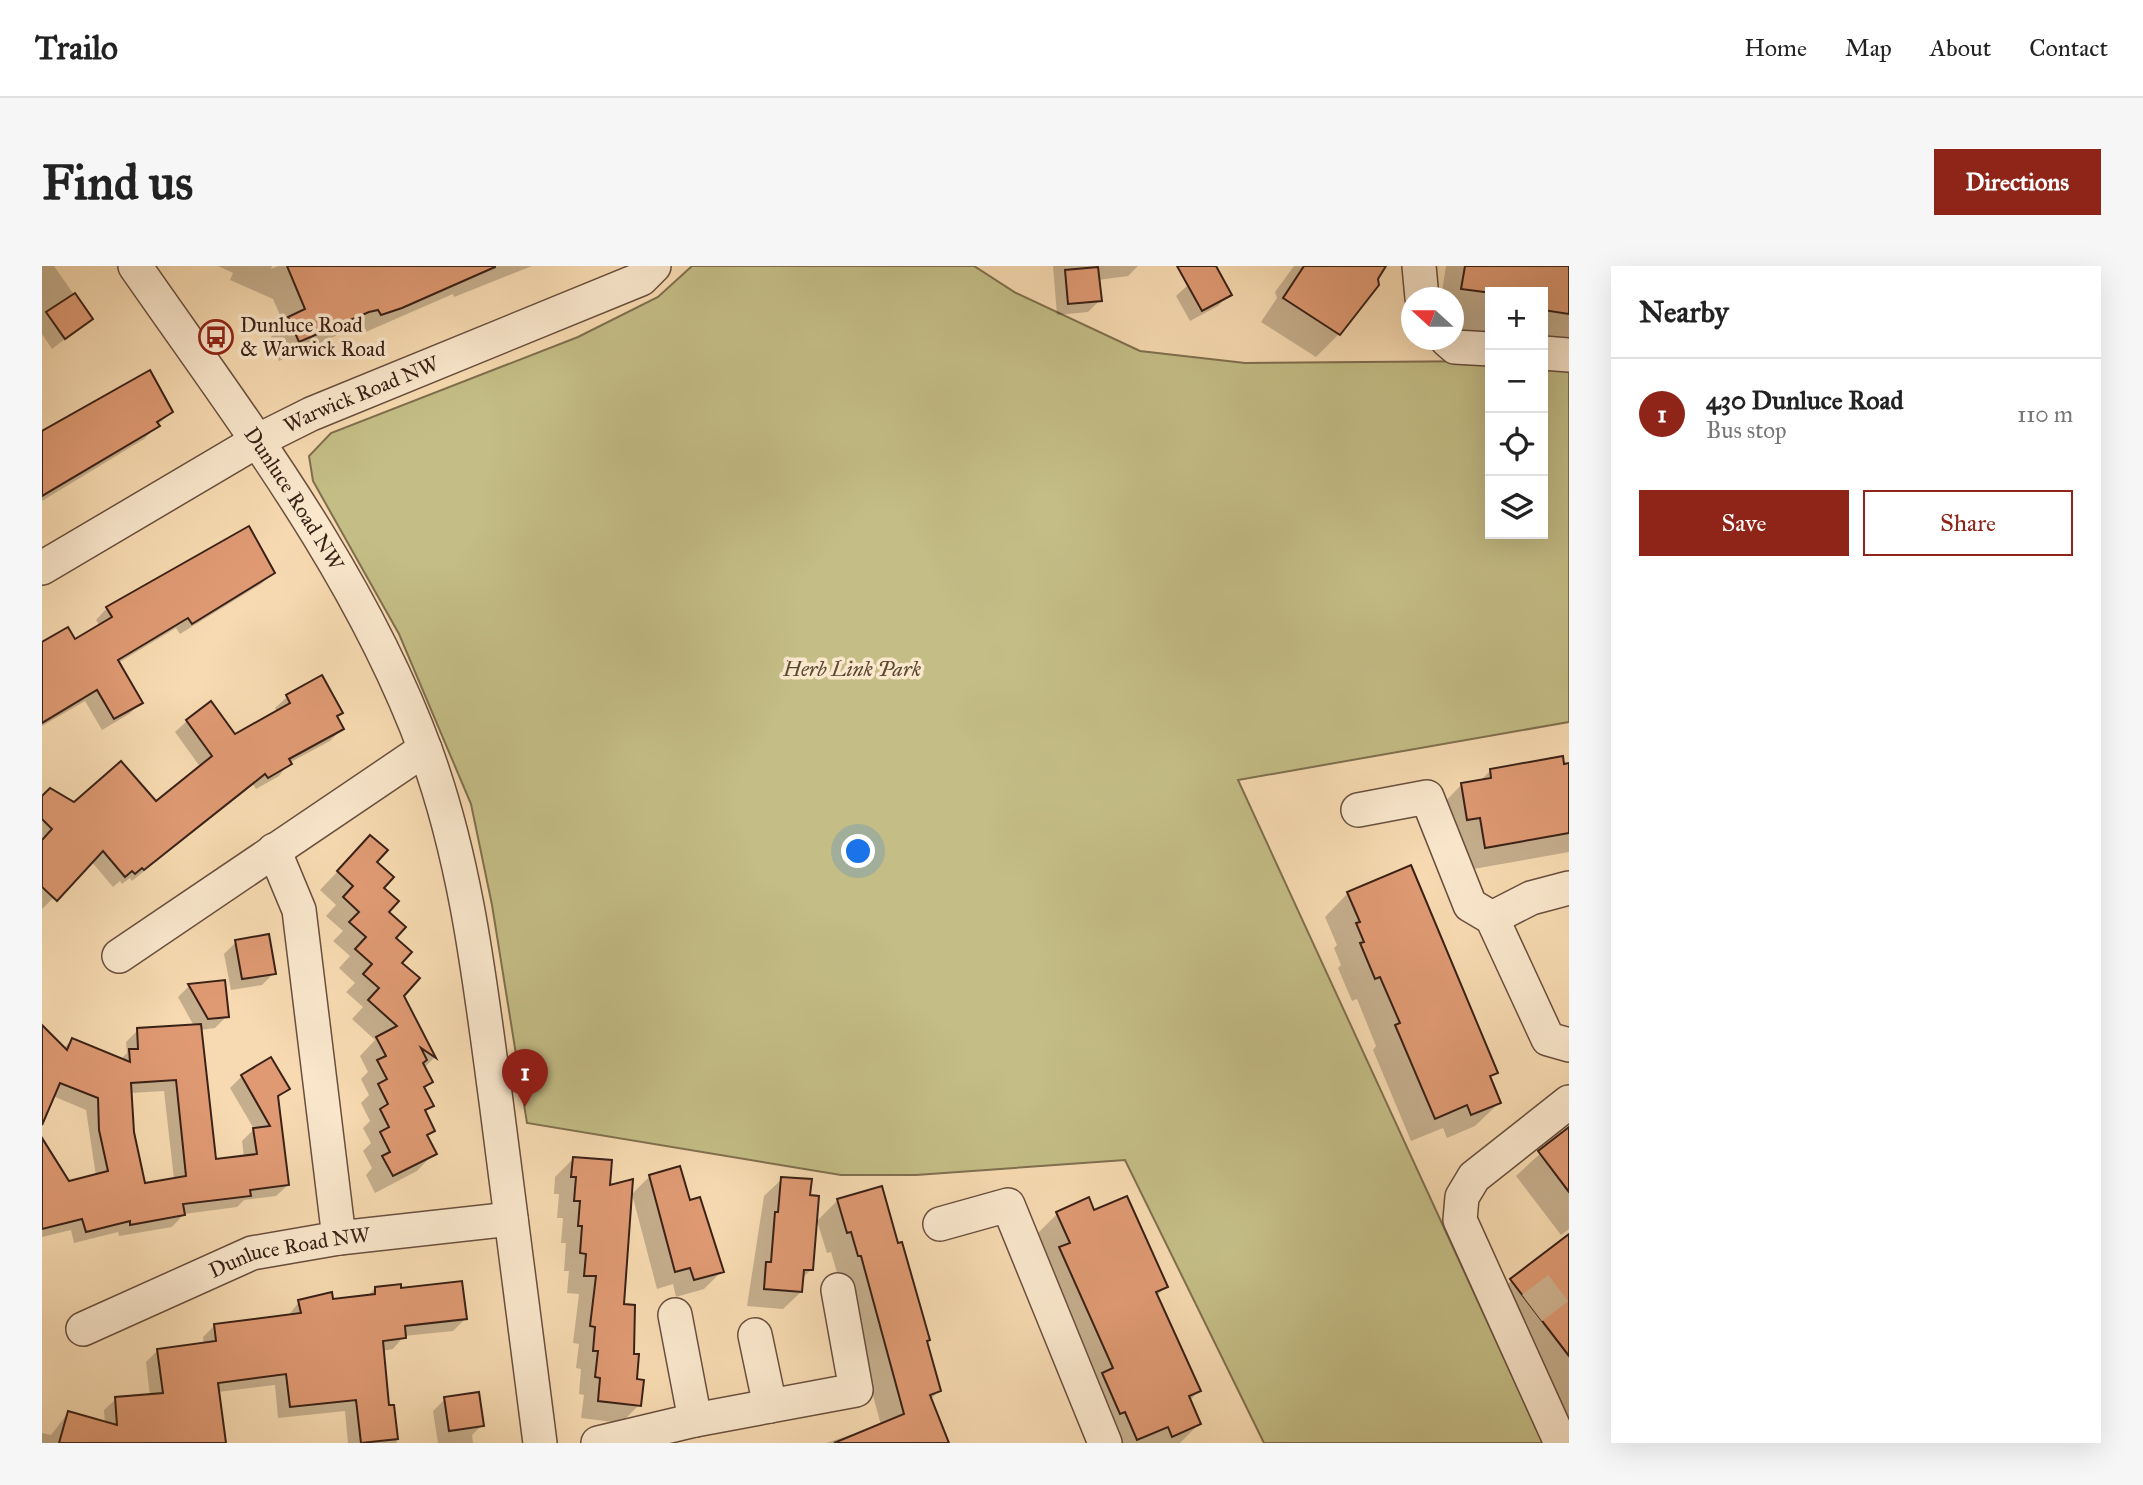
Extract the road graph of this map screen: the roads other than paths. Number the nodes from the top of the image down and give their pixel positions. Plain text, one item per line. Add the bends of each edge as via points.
1 (135, 266) edge
2 (654, 266) edge
3 (1419, 266) edge
4 (1421, 287) edge
5 (1464, 348) edge
6 (1485, 349) edge
7 (1548, 354) edge
8 (1569, 355) edge
9 (257, 441) junction
10 (42, 568) edge
11 (425, 749) junction
12 (1357, 810) dead end
13 (274, 850) junction
14 (1567, 893) edge
15 (1492, 918) junction
16 (119, 956) dead end
17 (1569, 1045) edge
18 (1569, 1102) edge
19 (510, 1219) junction
20 (940, 1224) dead end
21 (339, 1238) junction
22 (838, 1290) dead end
23 (675, 1315) dead end
24 (83, 1329) dead end
25 (755, 1335) dead end
26 (770, 1406) junction
27 (695, 1420) junction
28 (540, 1443) edge
29 (598, 1443) edge
30 (1105, 1443) edge
31 (1561, 1443) edge

1 - 9 street, Dunluce Road NW
2 - 9 street, Warwick Road NW via 641,279 311,414
3 - 4 street
5 - 6 street
7 - 8 street
9 - 10 street, Warwick Road NW
9 - 11 street, Dunluce Road NW via 358,605
11 - 13 street
11 - 19 street, Dunluce Road NW via 453,840 470,920
12 - 15 street via 1427,797 1470,905
13 - 16 street
13 - 21 street via 299,910
14 - 15 street via 1531,898
15 - 17 street via 1548,1039
18 - 31 street via 1474,1177 1462,1197 1460,1220 1520,1316
19 - 21 street, Dunluce Road NW
19 - 28 street, Dunluce Road NW
20 - 30 street via 1008,1205
21 - 24 street, Dunluce Road NW via 252,1253
22 - 26 street via 856,1390
23 - 27 street
25 - 26 street
26 - 27 street
27 - 29 street

